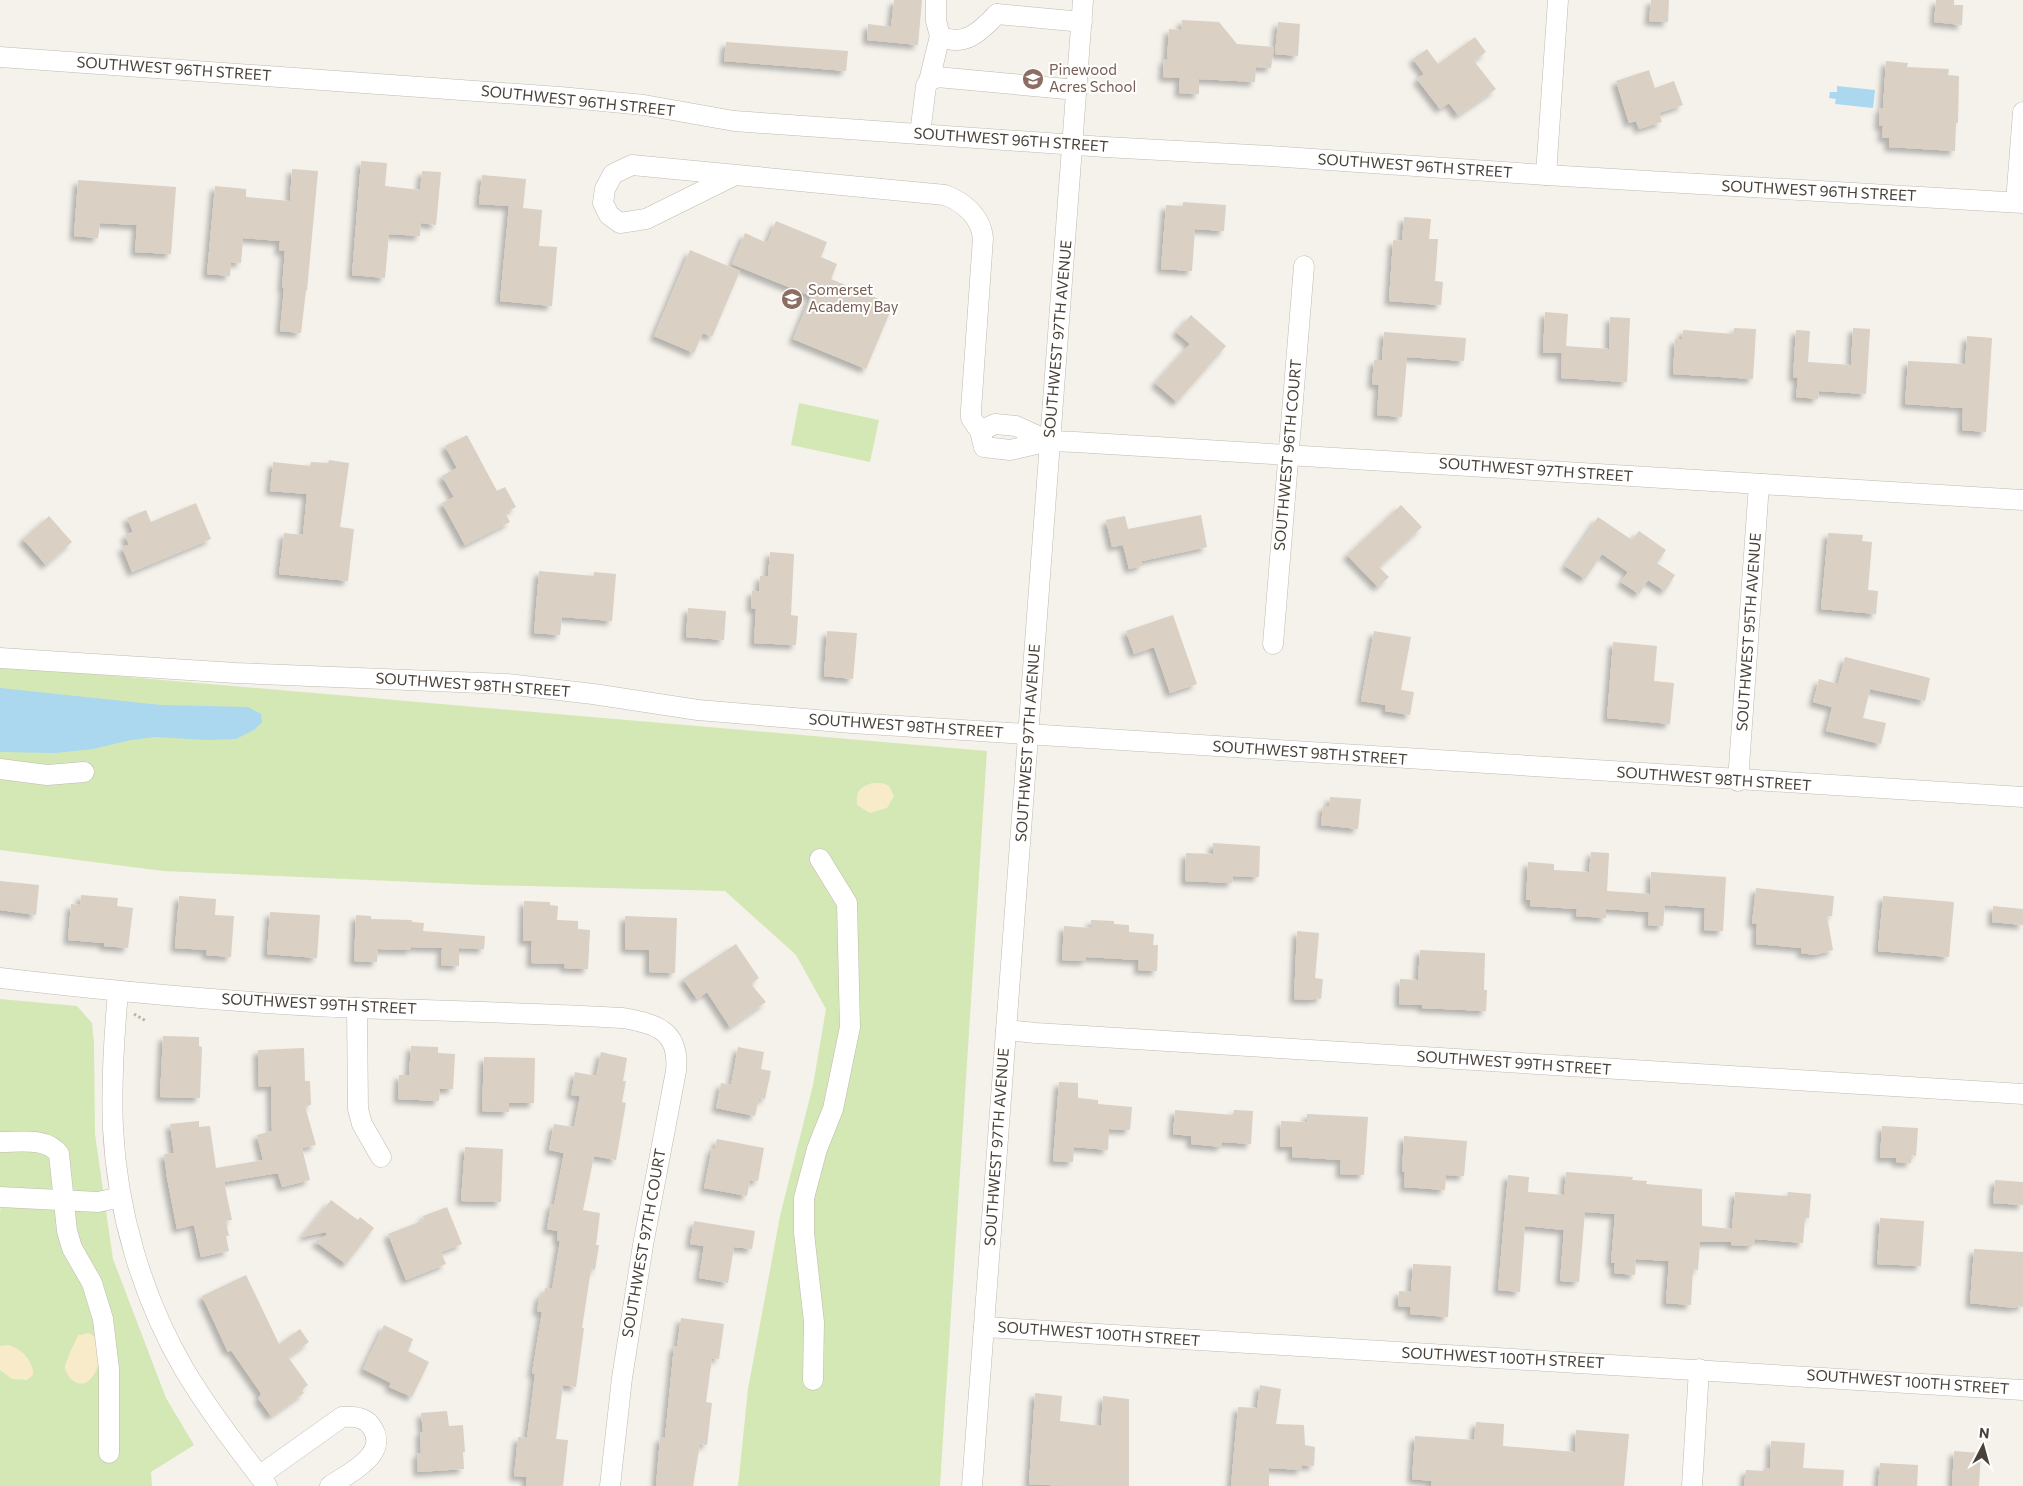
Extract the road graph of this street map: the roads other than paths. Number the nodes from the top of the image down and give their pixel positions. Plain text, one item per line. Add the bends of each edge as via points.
1 (936, 0) edge
2 (1083, 0) edge
3 (1558, 0) edge
4 (992, 7) edge
5 (1082, 22) junction
6 (940, 36) junction
7 (0, 57) edge
8 (928, 84) junction
9 (1077, 90) junction
10 (2023, 112) edge
11 (920, 134) junction
12 (1072, 145) junction
13 (1546, 174) junction
14 (733, 176) junction
15 (2020, 203) edge
16 (1304, 266) dead end
17 (1049, 441) junction
18 (1288, 455) junction
19 (1759, 484) junction
20 (2023, 500) edge
21 (1273, 644) dead end
22 (0, 658) edge
23 (1028, 735) junction
24 (0, 769) edge
25 (84, 772) dead end
26 (1738, 781) junction
27 (2023, 798) edge
28 (820, 860) dead end
29 (0, 978) edge
30 (118, 992) junction
31 (357, 1008) junction
32 (639, 1020) joint
33 (1006, 1030) junction
34 (2023, 1094) edge
35 (0, 1142) edge
36 (381, 1157) dead end
37 (0, 1197) edge
38 (122, 1197) junction
39 (63, 1201) junction
40 (984, 1326) junction
41 (1700, 1369) junction
42 (813, 1380) dead end
43 (2023, 1390) edge
44 (109, 1453) dead end
45 (263, 1481) edge
46 (330, 1486) edge
47 (610, 1486) edge
48 (972, 1486) edge
49 (1692, 1486) edge

1 - 6 street
2 - 5 street, SOUTHWEST 97TH AVENUE
3 - 13 street
4 - 5 street
4 - 6 street via 973,35 959,41
5 - 9 street, SOUTHWEST 97TH AVENUE
6 - 8 street
7 - 11 street, SOUTHWEST 96TH STREET via 560,97 644,105 734,121
8 - 9 street via 937,77
8 - 11 street
9 - 12 street, SOUTHWEST 97TH AVENUE
10 - 15 street
11 - 12 street, SOUTHWEST 96TH STREET
12 - 13 street, SOUTHWEST 96TH STREET
12 - 17 street, SOUTHWEST 97TH AVENUE
13 - 15 street, SOUTHWEST 96TH STREET
14 - 14 street via 632,165 614,174 605,189 603,203 608,216 620,223 646,219
14 - 17 street, SOUTHWEST 97TH STREET via 945,195 968,208 979,223 983,238 971,410 974,424 980,431 984,448 1010,450
16 - 18 street, SOUTHWEST 96TH COURT
17 - 18 street, SOUTHWEST 97TH STREET
17 - 23 street, SOUTHWEST 97TH AVENUE
18 - 19 street, SOUTHWEST 97TH STREET
18 - 21 street, SOUTHWEST 96TH COURT
19 - 20 street, SOUTHWEST 97TH STREET
19 - 26 street, SOUTHWEST 95TH AVENUE
22 - 23 street, SOUTHWEST 98TH STREET via 236,673 507,684 698,710
23 - 26 street, SOUTHWEST 98TH STREET
23 - 33 street, SOUTHWEST 97TH AVENUE
24 - 25 street via 47,775
26 - 27 street, SOUTHWEST 98TH STREET
28 - 42 street via 847,903 850,1027 833,1109 817,1149 804,1198 804,1233 814,1322
29 - 30 street, SOUTHWEST 99TH STREET
30 - 31 street, SOUTHWEST 99TH STREET
30 - 38 street via 113,1128
31 - 32 street, SOUTHWEST 99TH STREET
31 - 36 street via 358,1109 362,1124
32 - 47 street, SOUTHWEST 97TH COURT via 669,1036 677,1061 622,1378
33 - 34 street, SOUTHWEST 99TH STREET
33 - 40 street, SOUTHWEST 97TH AVENUE
35 - 39 street via 37,1142 56,1150 61,1159
37 - 39 street
38 - 39 street via 98,1202
38 - 45 street via 135,1254 168,1338 218,1422
39 - 44 street via 72,1248 92,1283 103,1319 109,1369
40 - 41 street, SOUTHWEST 100TH STREET
40 - 48 street, SOUTHWEST 97TH AVENUE
41 - 43 street, SOUTHWEST 100TH STREET
41 - 49 street
45 - 46 street via 342,1417 355,1417 369,1423 376,1438 373,1455

